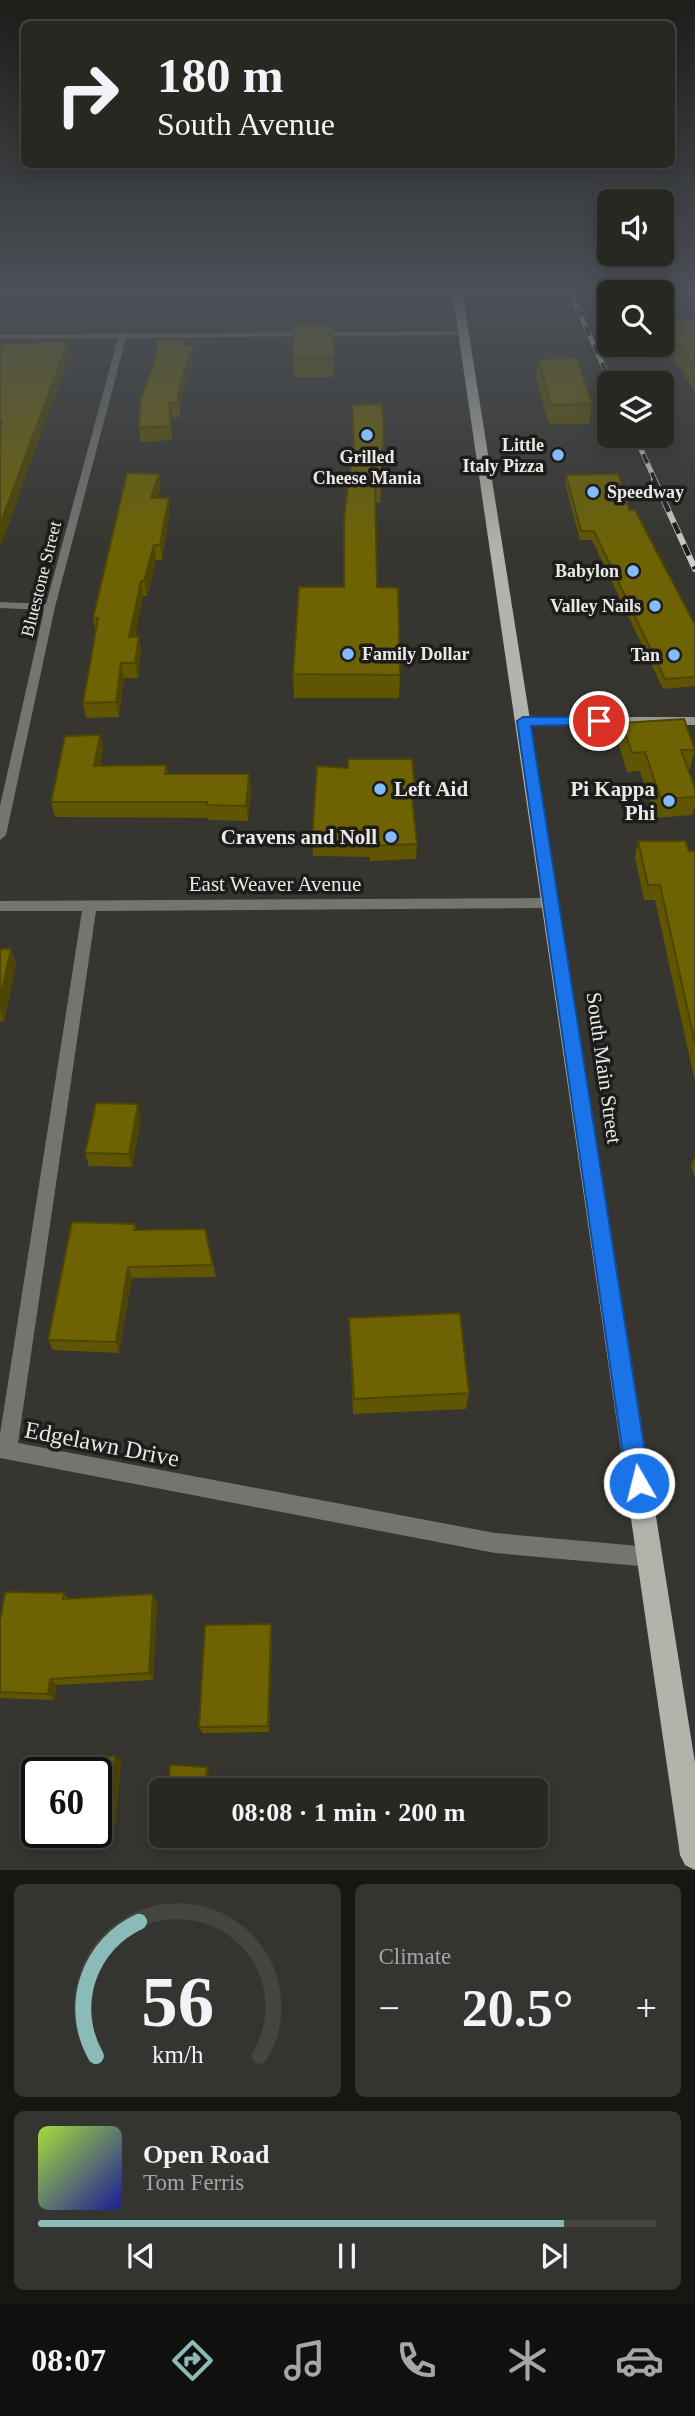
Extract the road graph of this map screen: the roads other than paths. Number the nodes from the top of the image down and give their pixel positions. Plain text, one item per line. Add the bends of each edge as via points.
1 (112, 377) edge
2 (470, 377) edge
3 (0, 605) edge
4 (50, 607) junction
5 (523, 721) junction
6 (695, 721) edge
7 (0, 835) edge
8 (551, 903) junction
9 (0, 906) edge
10 (90, 906) junction
11 (650, 1557) junction
12 (695, 1855) edge

1 - 4 street, Bluestone Street
2 - 5 main road, South Main Street
3 - 4 street
4 - 7 street, Bluestone Street
5 - 6 street
5 - 8 main road, South Main Street
8 - 10 street, East Weaver Avenue
8 - 11 main road, South Main Street
9 - 10 street, East Weaver Avenue
10 - 11 street, Edgelawn Drive via 7,1451 495,1544
11 - 12 main road, South Main Street

